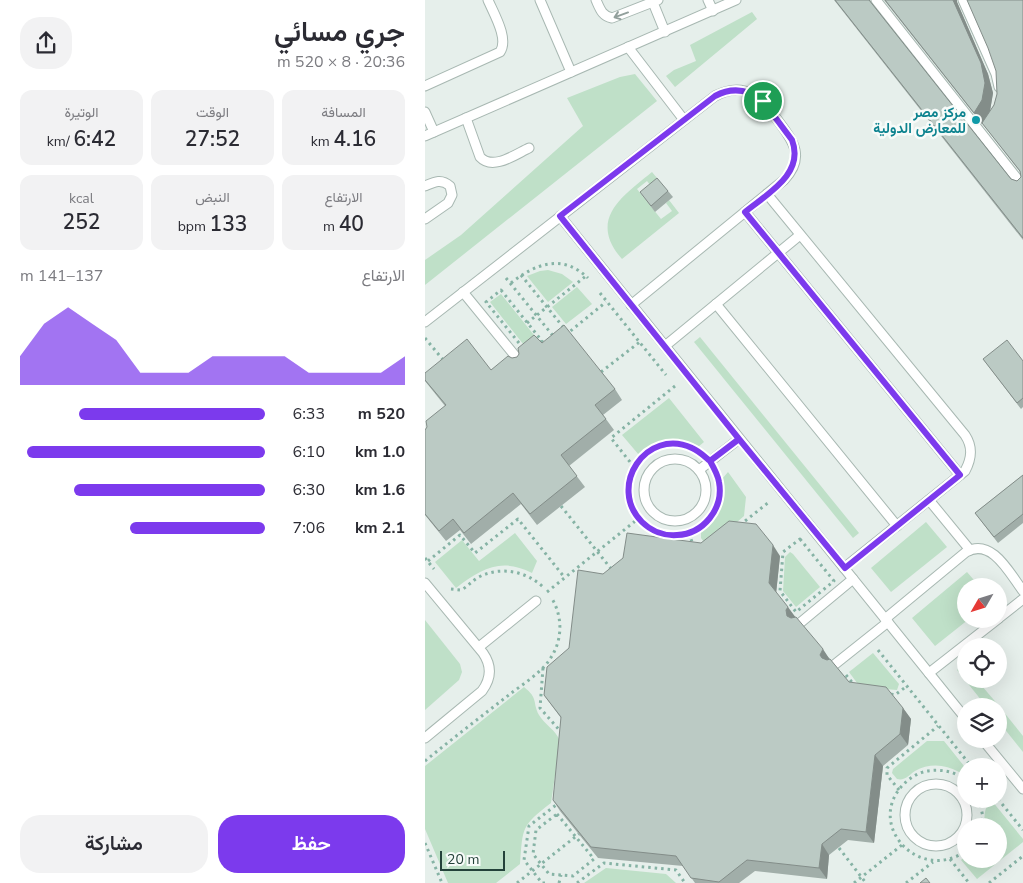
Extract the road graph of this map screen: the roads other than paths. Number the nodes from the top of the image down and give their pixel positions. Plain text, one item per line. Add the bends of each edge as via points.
1 (488, 0) edge
2 (540, 0) edge
3 (596, 0) edge
4 (708, 0) edge
5 (736, 0) edge
6 (876, 0) edge
7 (963, 0) edge
8 (654, 1) edge
9 (713, 11) junction
10 (665, 32) junction
11 (628, 48) junction
12 (571, 72) junction
13 (425, 86) edge
14 (1000, 96) edge
15 (425, 112) edge
16 (465, 118) junction
17 (684, 120) junction
18 (989, 126) edge
19 (429, 134) edge
20 (982, 134) junction
21 (529, 148) dead end
22 (425, 186) edge
23 (1023, 186) edge
24 (767, 194) junction
25 (745, 212) junction
26 (560, 216) junction
27 (425, 219) edge
28 (800, 235) junction
29 (778, 253) junction
30 (463, 292) junction
31 (716, 304) junction
32 (631, 305) junction
33 (425, 322) edge
34 (665, 346) junction
35 (521, 363) edge
36 (739, 439) junction
37 (699, 470) junction
38 (960, 475) junction
39 (929, 500) junction
40 (897, 526) junction
41 (970, 550) junction
42 (845, 568) junction
43 (853, 579) junction
44 (425, 583) edge
45 (1023, 591) edge
46 (1023, 599) edge
47 (536, 601) road end
48 (1007, 611) edge
49 (887, 620) junction
50 (800, 623) edge
51 (986, 628) edge
52 (479, 648) junction
53 (834, 665) edge
54 (929, 673) junction
55 (957, 708) edge
56 (425, 738) edge
57 (1007, 773) edge
58 (1023, 789) edge
59 (964, 796) edge

1 - 13 lane via 504,39 503,48
2 - 12 lane
8 -> 3 lane via 612,18 601,12
4 - 9 lane
5 - 9 lane
6 - 20 lane
7 - 14 lane via 999,84
8 - 10 lane
9 - 10 lane
10 - 11 lane
11 - 12 lane
11 - 17 lane
12 - 16 lane
15 - 19 lane
16 - 19 lane
16 - 21 lane via 480,157 485,161 496,163
17 - 24 lane via 723,92 740,90 763,101 792,140 796,154 789,175
17 - 26 lane
18 - 20 lane
20 - 23 lane
22 - 27 lane via 442,181 450,186 452,195 448,202
24 - 25 lane
24 - 28 lane
25 - 29 lane
25 - 32 lane
26 - 30 lane
26 - 32 lane
28 - 29 lane
28 - 38 lane via 969,440 970,459
29 - 31 lane
29 - 38 lane
30 - 33 lane
30 - 35 lane
31 - 34 lane
31 - 40 lane
32 - 34 lane
34 - 36 lane
36 - 37 lane
36 - 42 lane
37 - 37 lane via 676,458 667,459 652,468 644,484 651,510 657,516 675,521 691,517 703,504 706,495 704,478
38 - 39 lane
39 - 40 lane
39 - 41 lane
40 - 42 lane
41 - 45 lane via 979,548 993,553
41 - 49 lane
42 - 43 lane
43 - 49 lane
43 - 50 lane
44 - 52 lane
46 - 48 lane
47 - 52 lane
49 - 53 lane
49 - 54 lane
51 - 54 lane
52 - 56 lane via 489,665 486,685
54 - 55 lane
57 - 58 lane
59 - 59 lane via 938,784 920,788 907,801 905,820 908,829 920,842 929,846 956,840 966,824

